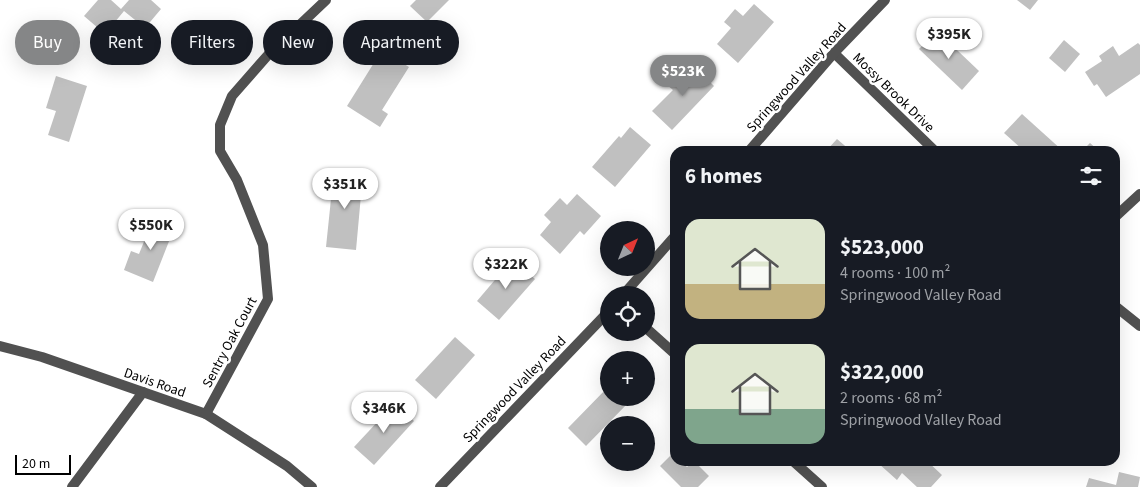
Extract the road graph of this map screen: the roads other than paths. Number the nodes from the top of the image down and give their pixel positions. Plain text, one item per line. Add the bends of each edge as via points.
1 (326, 0) edge
2 (885, 0) edge
3 (834, 53) junction
4 (753, 146) edge
5 (930, 146) edge
6 (1140, 194) edge
7 (1120, 212) edge
8 (670, 242) edge
9 (631, 286) edge
10 (1120, 310) edge
11 (600, 320) edge
12 (1140, 326) edge
13 (655, 336) edge
14 (0, 346) edge
15 (670, 350) edge
16 (143, 392) junction
17 (206, 414) junction
18 (799, 466) edge
19 (72, 487) edge
20 (312, 487) edge
21 (440, 487) edge
22 (822, 487) edge

1 - 17 street, Sentry Oak Court via 268,55 232,96 220,125 220,151 237,180 263,245 268,299
2 - 3 street, Springwood Valley Road
3 - 4 street, Springwood Valley Road
3 - 5 street, Mossy Brook Drive
6 - 7 street
8 - 9 street
10 - 12 street
11 - 21 street, Springwood Valley Road
13 - 15 street
14 - 16 street, Davis Road
16 - 17 street, Davis Road
16 - 19 street
17 - 20 street, Davis Road via 287,466
18 - 22 street

